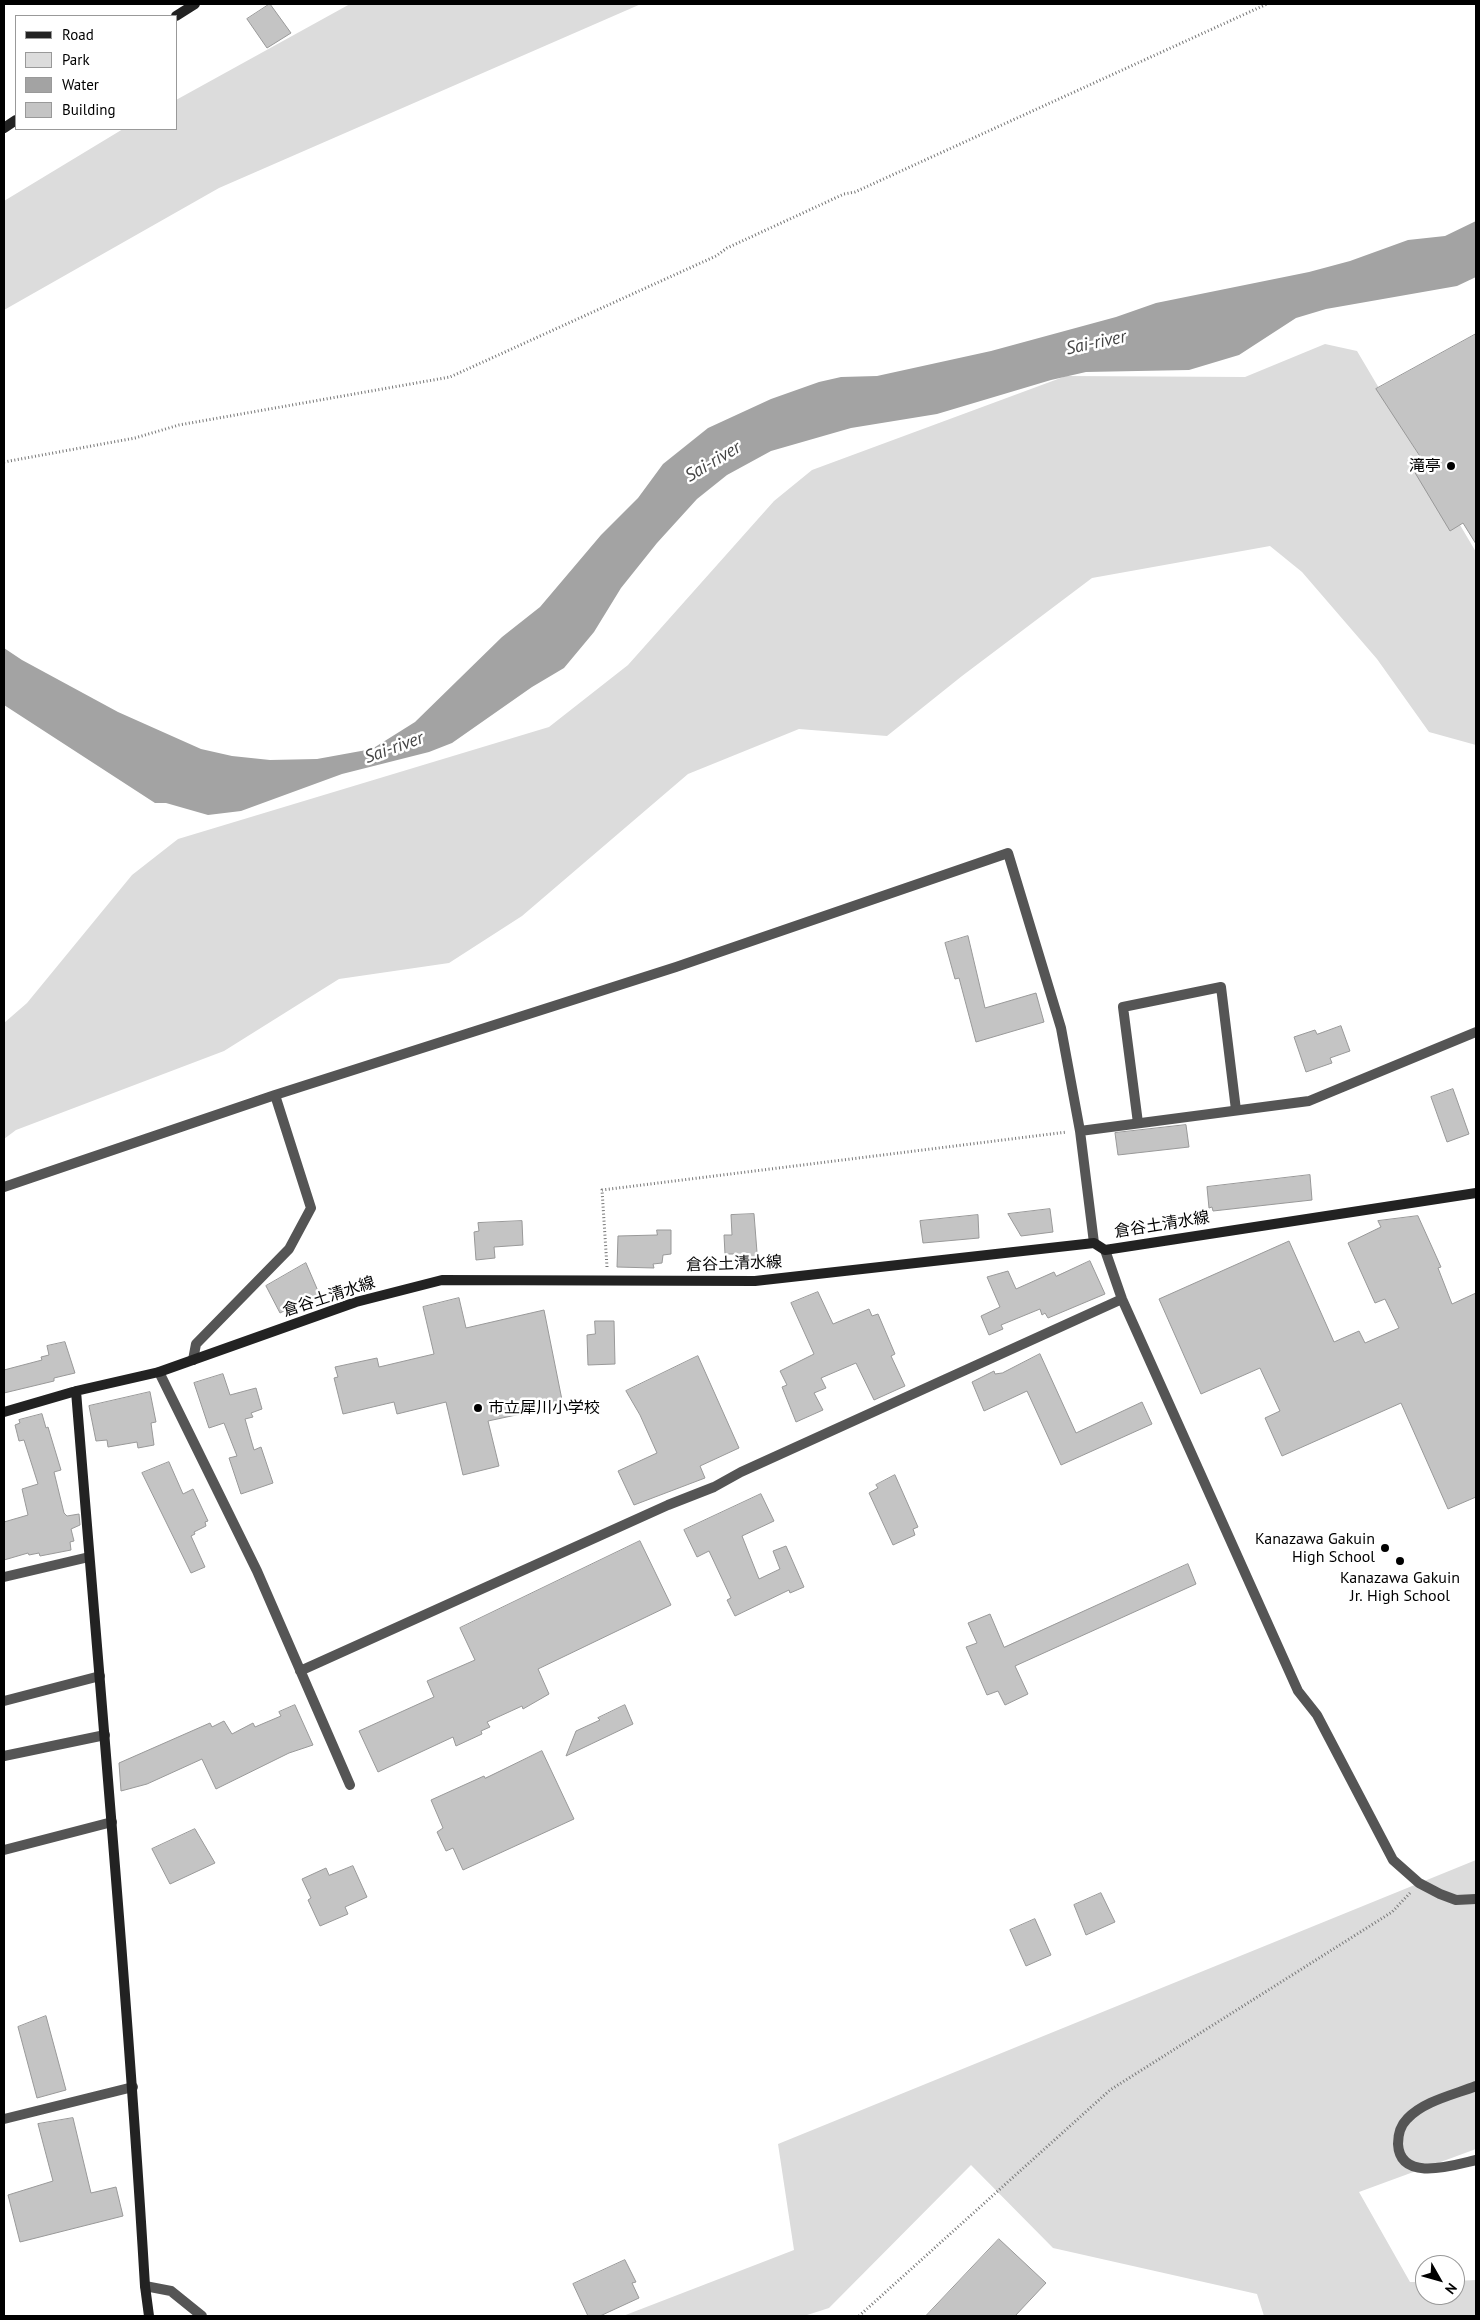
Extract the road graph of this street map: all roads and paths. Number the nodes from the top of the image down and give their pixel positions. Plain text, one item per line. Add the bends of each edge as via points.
1 (195, 4) edge
2 (1267, 4) edge
3 (178, 15) edge
4 (15, 121) edge
5 (4, 128) edge
6 (4, 462) edge
7 (1476, 1032) edge
8 (275, 1096) junction
9 (1236, 1110) junction
10 (1138, 1123) junction
11 (1080, 1131) junction
12 (4, 1187) edge
13 (1476, 1193) edge
14 (1094, 1243) junction
15 (1105, 1250) junction
16 (608, 1280) junction
17 (1122, 1299) junction
18 (193, 1360) junction
19 (159, 1372) junction
20 (76, 1391) junction
21 (4, 1412) edge
22 (89, 1557) junction
23 (4, 1577) edge
24 (300, 1671) junction
25 (100, 1676) junction
26 (4, 1701) edge
27 (105, 1735) junction
28 (4, 1756) edge
29 (350, 1785) dead end
30 (112, 1822) junction
31 (4, 1850) edge
32 (1419, 1883) junction
33 (1476, 1899) edge
34 (1476, 2086) edge
35 (133, 2087) junction
36 (4, 2119) edge
37 (1476, 2160) edge
38 (145, 2286) junction
39 (149, 2316) edge
40 (202, 2316) edge
41 (859, 2316) edge

1 - 3 main road
2 - 6 path via 855,192 844,194 450,377 179,425 135,438
4 - 5 main road
7 - 9 street via 1309,1100
8 - 11 street via 667,970 1008,853 1061,1028
8 - 12 street
8 - 18 street via 311,1208 289,1249 196,1344
9 - 10 street
9 - 10 street via 1221,987 1123,1007
10 - 11 street
11 - 14 street
11 - 16 path via 602,1190
13 - 15 main road, 倉谷土清水線
14 - 15 main road, 倉谷土清水線
14 - 16 main road, 倉谷土清水線 via 755,1281
15 - 17 street
16 - 18 main road, 倉谷土清水線 via 442,1280 356,1302
17 - 24 street via 714,1487
17 - 32 street via 1298,1691 1317,1715 1393,1860
18 - 19 main road, 倉谷土清水線
19 - 20 main road, 倉谷土清水線
19 - 24 street via 257,1571
20 - 21 main road, 倉谷土清水線
20 - 22 main road
22 - 23 street
22 - 25 main road
24 - 29 street
25 - 26 street
25 - 27 main road
27 - 28 street
27 - 30 main road
30 - 31 street
30 - 35 main road
32 - 33 street via 1456,1900
32 - 41 path via 1392,1912 1110,2090
34 - 37 street via 1419,2109 1405,2120 1398,2135 1399,2149 1405,2161 1417,2168 1428,2170
35 - 36 street
35 - 38 main road
38 - 39 main road
38 - 40 street via 171,2290

